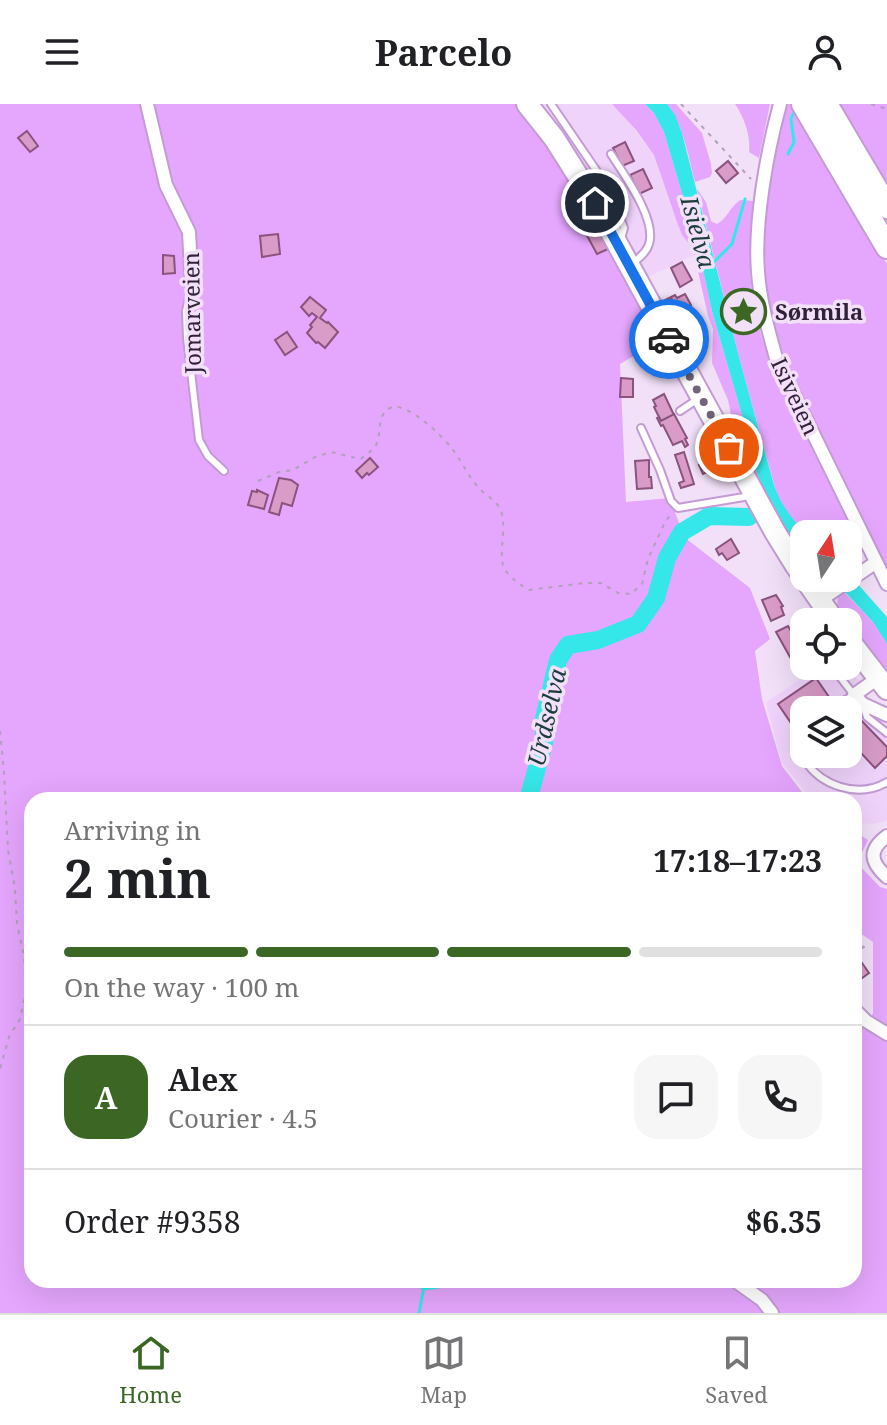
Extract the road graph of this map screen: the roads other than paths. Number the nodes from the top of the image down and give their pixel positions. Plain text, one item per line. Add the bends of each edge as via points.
1 (147, 104) edge
2 (527, 104) edge
3 (551, 104) edge
4 (780, 104) edge
5 (803, 104) edge
6 (826, 104) edge
7 (611, 154) dead end
8 (848, 161) junction
9 (887, 207) edge
10 (619, 246) junction
11 (887, 247) edge
12 (630, 266) junction
13 (192, 288) joint
14 (701, 397) junction
15 (680, 411) dead end
16 (641, 428) dead end
17 (224, 471) dead end
18 (753, 493) junction
19 (875, 563) junction
20 (887, 584) edge
21 (827, 595) junction
22 (831, 608) edge
23 (862, 658) edge
24 (843, 680) edge
25 (882, 684) edge
26 (856, 696) edge
27 (862, 696) edge
28 (862, 701) edge
29 (862, 707) edge
30 (887, 715) edge
31 (887, 733) edge
32 (810, 768) edge
33 (887, 782) edge
34 (887, 836) edge
35 (887, 877) edge
36 (862, 1017) edge
37 (887, 1034) edge
38 (745, 1288) edge
39 (772, 1313) edge

1 - 13 street, Jomarveien via 166,185 189,232
2 - 10 main road via 576,171
3 - 10 lane via 607,186 624,228
4 - 19 street, Isiveien via 763,188 758,268 767,326 776,358
5 - 8 highway
6 - 8 highway
7 - 12 lane via 641,204 651,233 646,251
8 - 9 highway
8 - 11 highway
10 - 12 main road
12 - 14 main road
13 - 17 lane, Jomarveien via 187,338 199,440
14 - 15 lane
14 - 18 main road
16 - 18 lane via 678,508
18 - 21 main road via 796,566
19 - 20 street, Isiveien
19 - 21 street
21 - 22 main road
23 - 25 main road
24 - 26 lane
25 - 27 street
28 - 30 street
29 - 31 lane
32 - 33 lane via 841,787 873,789
34 - 35 street via 873,852 874,862
36 - 37 street
38 - 39 street

